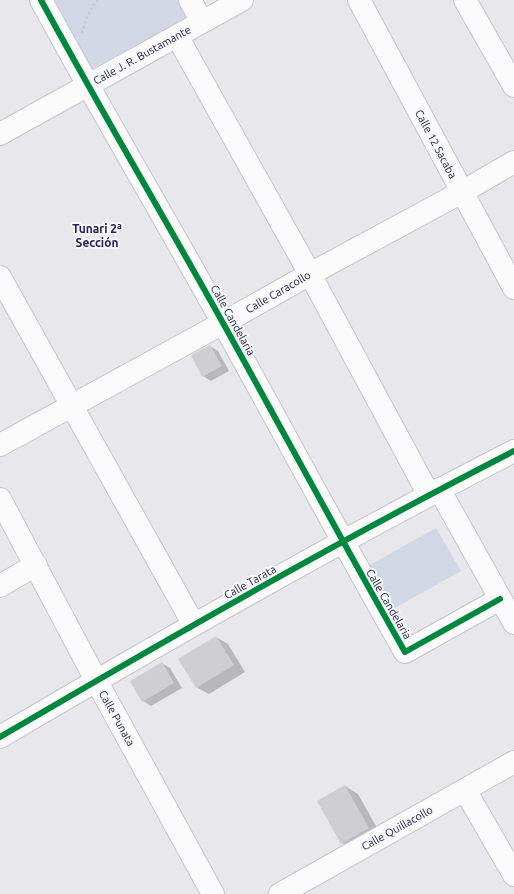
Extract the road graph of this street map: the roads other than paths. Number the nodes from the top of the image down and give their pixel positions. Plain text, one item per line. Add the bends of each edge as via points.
1 (41, 0) edge
2 (190, 0) edge
3 (242, 0) edge
4 (359, 0) edge
5 (465, 0) edge
6 (202, 22) junction
7 (177, 36) junction
8 (88, 85) junction
9 (514, 86) edge
10 (0, 134) edge
11 (514, 162) edge
12 (462, 192) junction
13 (310, 274) junction
14 (0, 277) edge
15 (514, 288) edge
16 (223, 323) junction
17 (72, 406) junction
18 (0, 445) edge
19 (514, 451) edge
20 (434, 492) junction
21 (0, 499) edge
22 (343, 542) junction
23 (36, 565) junction
24 (0, 586) edge
25 (500, 599) junction
26 (514, 623) edge
27 (194, 625) junction
28 (96, 680) junction
29 (0, 737) edge
30 (514, 762) edge
31 (465, 790) junction
32 (514, 875) edge
33 (213, 894) edge
34 (280, 894) edge

1 - 8 street, Calle Candelaria
2 - 6 street
3 - 6 street, Calle J. R. Bustamante
4 - 12 street, Calle 12 Sacaba
5 - 9 street
6 - 7 street, Calle J. R. Bustamante
7 - 8 street, Calle J. R. Bustamante
7 - 13 street
8 - 10 street, Calle J. R. Bustamante
8 - 16 street, Calle Candelaria
11 - 12 street, Calle Caracollo
12 - 13 street, Calle Caracollo
12 - 15 street, Calle 12 Sacaba
13 - 16 street, Calle Caracollo
13 - 20 street
14 - 17 street
16 - 17 street, Calle Caracollo
16 - 22 street, Calle Candelaria
17 - 18 street, Calle Caracollo
17 - 27 street
19 - 20 street, Calle Tarata
20 - 22 street, Calle Tarata
20 - 25 street
21 - 23 street, Calle Punata
22 - 25 street, Calle Candelaria via 405,652
22 - 27 street, Calle Tarata
23 - 24 street
23 - 28 street, Calle Punata
25 - 26 street
27 - 28 street, Calle Tarata
28 - 29 street, Calle Tarata
28 - 33 street, Calle Punata
30 - 31 street, Calle Quillacollo
31 - 32 street
31 - 34 street, Calle Quillacollo

